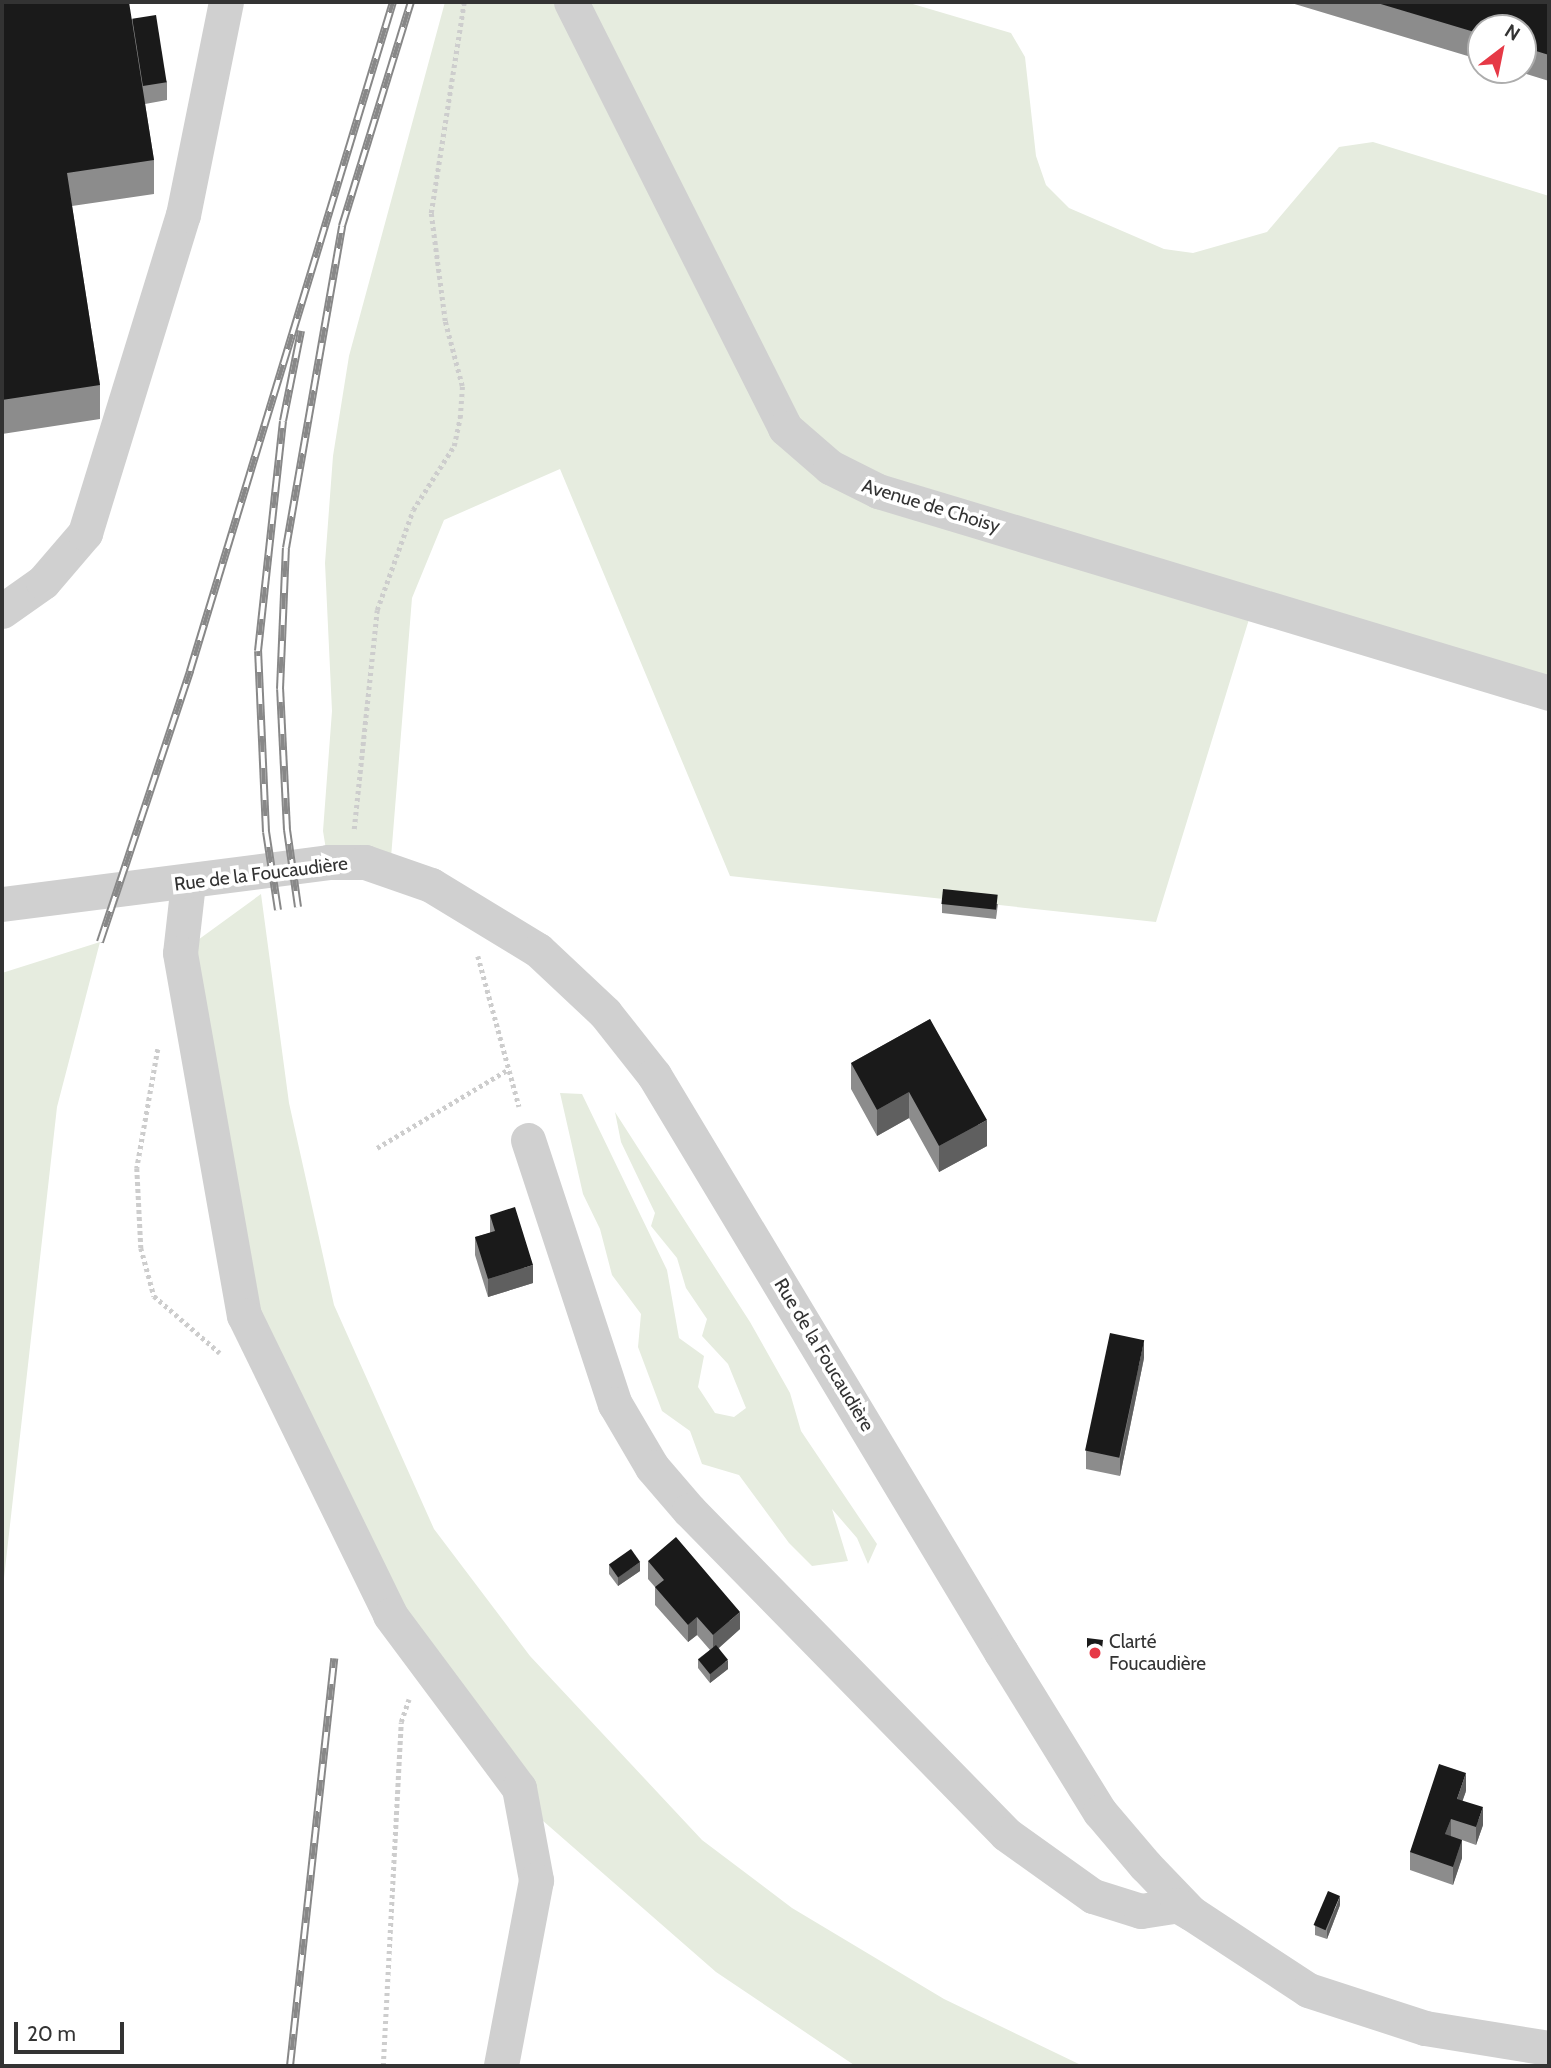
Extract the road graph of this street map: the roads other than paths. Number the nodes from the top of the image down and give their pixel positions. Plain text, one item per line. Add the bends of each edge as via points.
1 (226, 2) edge
2 (571, 2) edge
3 (2, 611) edge
4 (1549, 693) edge
5 (188, 883) junction
6 (2, 904) edge
7 (528, 1140) road end
8 (1191, 1913) junction
9 (1549, 2048) edge
10 (501, 2066) edge

1 - 3 street via 183,215 85,533 43,582
2 - 4 street, Avenue de Choisy via 785,428 830,467 878,491
5 - 6 street, Rue de la Foucaudière
5 - 8 street, Rue de la Foucaudière via 351,862 390,870 462,900 572,978 654,1075 1100,1812
5 - 10 street via 180,953 244,1315 390,1615 519,1788 536,1880
7 - 8 street via 615,1404 652,1467 1006,1834 1093,1896 1141,1911 1172,1905
8 - 9 street, Rue de la Foucaudière via 1282,1977 1321,1995 1426,2028

